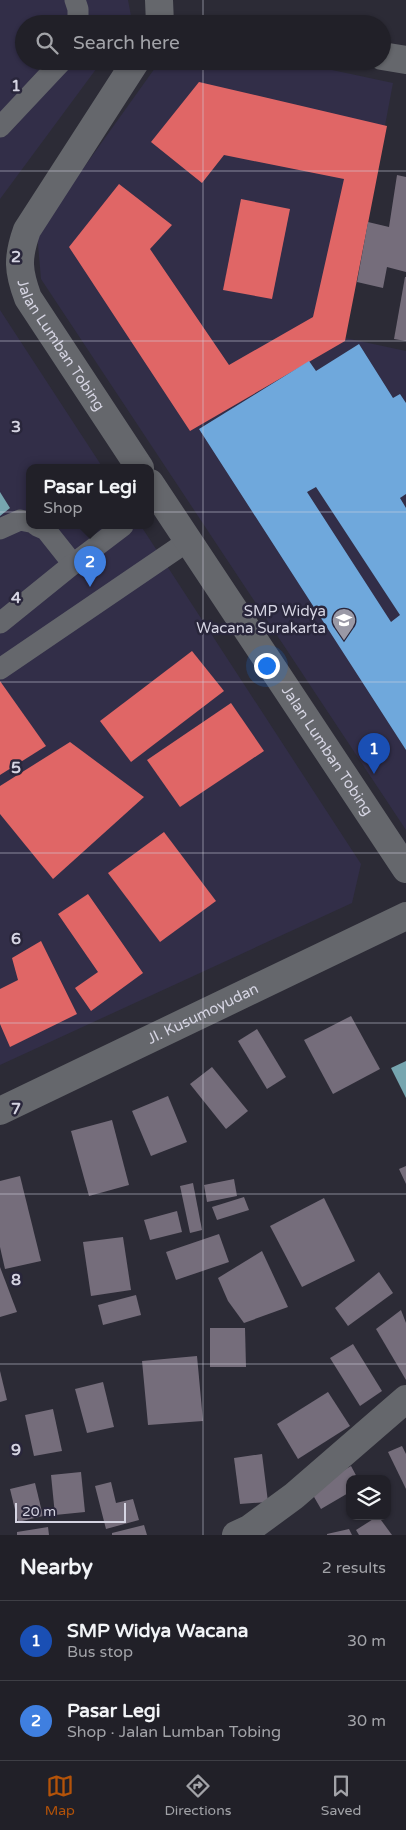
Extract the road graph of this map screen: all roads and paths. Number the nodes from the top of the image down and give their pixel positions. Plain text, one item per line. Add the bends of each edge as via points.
1 (75, 0) edge
2 (78, 15) edge
3 (391, 58) edge
4 (406, 60) edge
5 (54, 70) edge
6 (130, 70) edge
7 (0, 127) edge
8 (137, 464) edge
9 (154, 497) edge
10 (26, 521) edge
11 (0, 529) edge
12 (44, 529) edge
13 (119, 529) edge
14 (188, 541) junction
15 (73, 564) junction
16 (0, 623) edge
17 (0, 669) edge
18 (405, 867) edge
19 (406, 916) edge
20 (0, 1111) edge
21 (406, 1400) edge
22 (236, 1535) edge

1 - 2 lane
3 - 4 street
5 - 7 lane
6 - 8 street, Jalan Lumban Tobing via 27,230 18,262 28,298
9 - 14 street, Jalan Lumban Tobing
10 - 11 lane via 20,520
12 - 15 lane
13 - 15 lane
14 - 17 lane
14 - 18 street, Jalan Lumban Tobing
15 - 16 lane
19 - 20 street, Jl. Kusumoyudan
21 - 22 street via 294,1496

